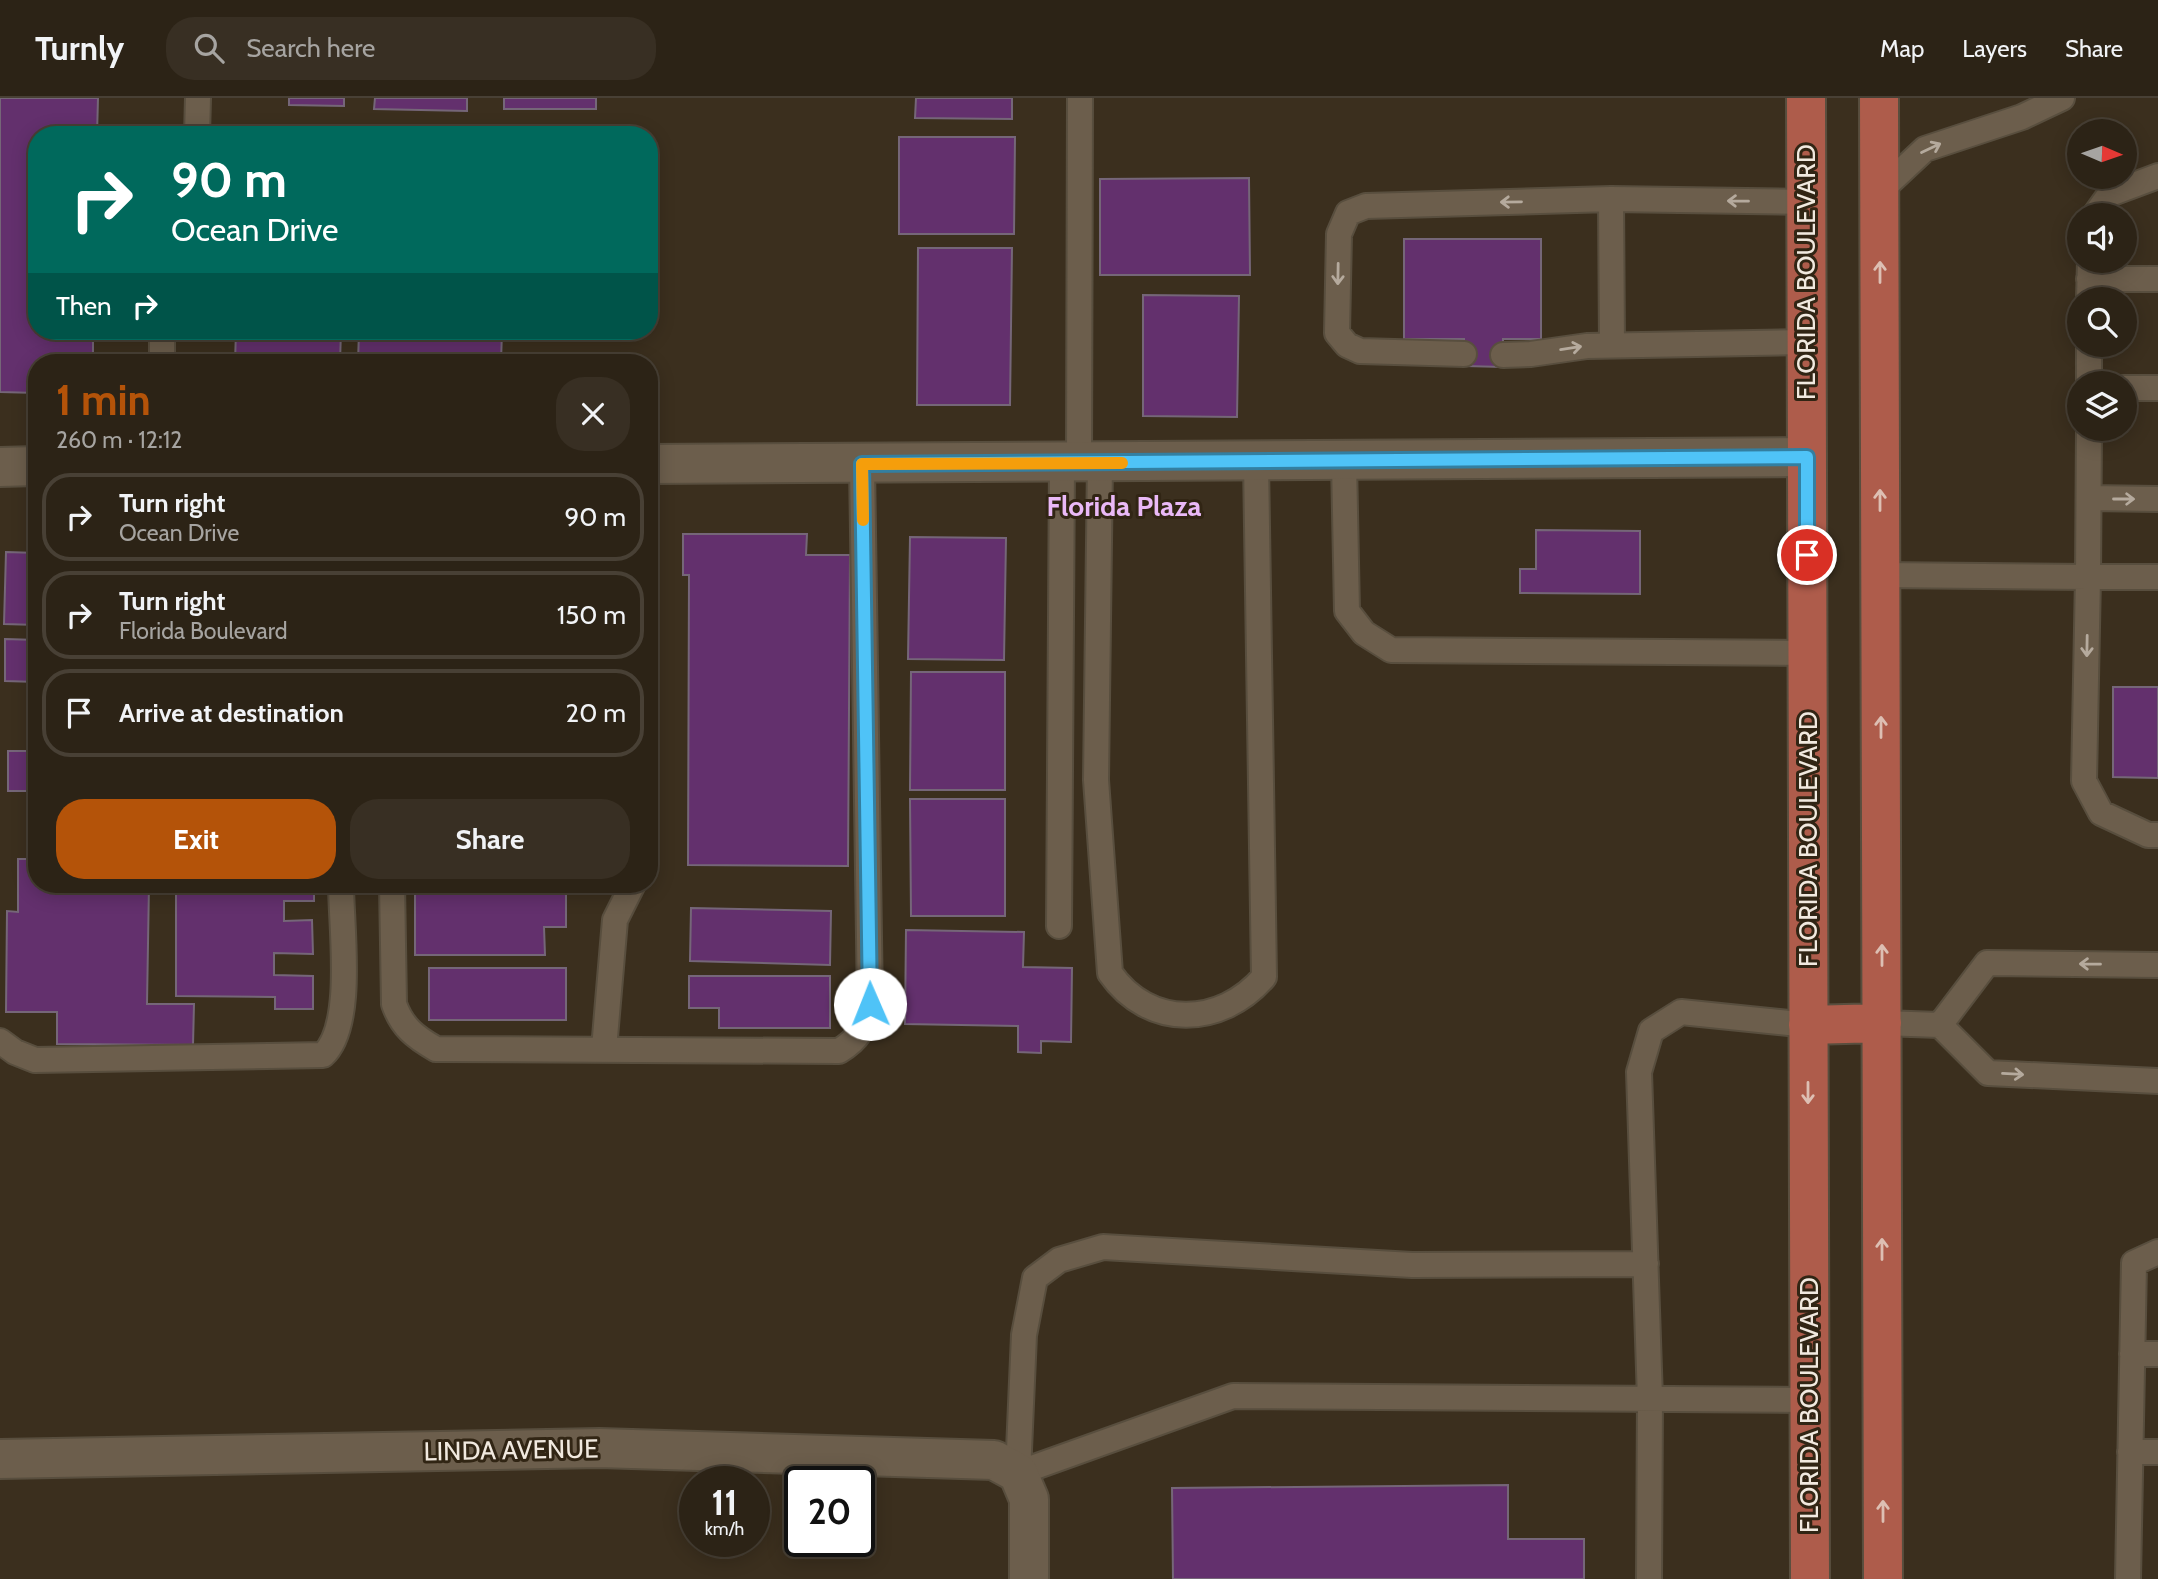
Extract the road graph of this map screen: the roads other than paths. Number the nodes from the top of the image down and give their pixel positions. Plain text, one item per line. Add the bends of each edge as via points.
1 (198, 98) edge
2 (1080, 98) edge
3 (1806, 98) edge
4 (1879, 98) edge
5 (2064, 98) edge
6 (197, 126) edge
7 (2158, 176) edge
8 (1880, 192) junction
9 (1611, 200) junction
10 (1807, 202) junction
11 (2104, 203) edge
12 (2158, 279) edge
13 (2089, 280) edge
14 (1806, 342) junction
15 (1612, 345) junction
16 (1464, 355) dead end
17 (1503, 355) dead end
18 (2137, 388) edge
19 (2158, 388) edge
20 (2089, 441) edge
21 (1807, 457) junction
22 (1256, 462) junction
23 (1344, 462) junction
24 (1080, 463) junction
25 (658, 464) edge
26 (862, 464) junction
27 (28, 466) edge
28 (0, 467) edge
29 (2089, 498) junction
30 (2158, 499) edge
31 (1880, 575) junction
32 (2088, 577) junction
33 (2158, 578) edge
34 (1807, 653) junction
35 (2158, 835) edge
36 (341, 893) edge
37 (392, 893) edge
38 (628, 893) edge
39 (1059, 926) dead end
40 (2158, 965) edge
41 (1882, 1023) junction
42 (1808, 1025) junction
43 (1940, 1025) junction
44 (0, 1041) edge
45 (604, 1049) junction
46 (2158, 1081) edge
47 (2158, 1252) edge
48 (1646, 1264) junction
49 (2132, 1354) junction
50 (2158, 1354) edge
51 (1650, 1399) junction
52 (1808, 1400) junction
53 (2130, 1452) junction
54 (2158, 1452) edge
55 (0, 1459) edge
56 (1018, 1474) junction
57 (1030, 1579) edge
58 (1650, 1579) edge
59 (1810, 1579) edge
60 (1883, 1579) edge
61 (2128, 1579) edge

1 - 6 lane
2 - 24 lane
3 - 10 main road, FLORIDA BOULEVARD
4 - 8 main road
8 -> 5 lane via 1925,149
7 - 11 lane via 2110,194
31 -> 8 main road
10 -> 9 lane
9 - 15 lane
9 -> 16 lane via 1366,206 1348,214 1339,234 1337,333 1360,351
10 - 14 main road, FLORIDA BOULEVARD
12 - 13 lane
14 - 15 lane
14 - 21 main road, FLORIDA BOULEVARD
17 -> 15 lane
18 - 19 lane
20 - 29 lane
21 - 23 street
21 - 34 main road, FLORIDA BOULEVARD
22 - 23 street
22 - 24 street
22 - 24 lane via 1264,977 1248,995 1208,1014 1145,1007 1123,991 1110,972
23 - 34 lane via 1347,611 1364,633 1391,650
24 - 26 street
24 - 39 lane
25 - 26 street
26 - 45 lane via 870,1004 865,1025 855,1041 839,1051
27 - 28 street
29 -> 30 lane
29 - 32 lane
31 - 32 lane
41 -> 31 main road
32 - 33 lane
32 -> 35 lane via 2084,781 2101,813 2148,835
34 - 42 main road, FLORIDA BOULEVARD
36 - 44 lane via 342,1014 333,1046 323,1055 35,1060
37 - 45 lane via 394,1004 413,1036 436,1049
38 - 45 lane via 615,920
40 -> 43 lane via 1987,963
41 - 42 main road
41 - 43 lane
60 -> 41 main road
42 - 48 lane via 1681,1012 1651,1031 1639,1072
42 -> 52 main road, FLORIDA BOULEVARD
43 -> 46 lane via 1988,1073
47 - 49 lane via 2134,1263
48 - 51 lane
48 - 56 lane via 1412,1265 1103,1248 1059,1260 1035,1278 1024,1335
49 - 50 lane
49 - 53 lane
51 - 52 lane
51 - 56 lane via 1233,1396
51 - 58 lane
52 - 59 main road, FLORIDA BOULEVARD
53 - 54 lane
53 - 61 lane
55 - 56 street, LINDA AVENUE via 599,1448 994,1460
56 - 57 street via 1029,1499

